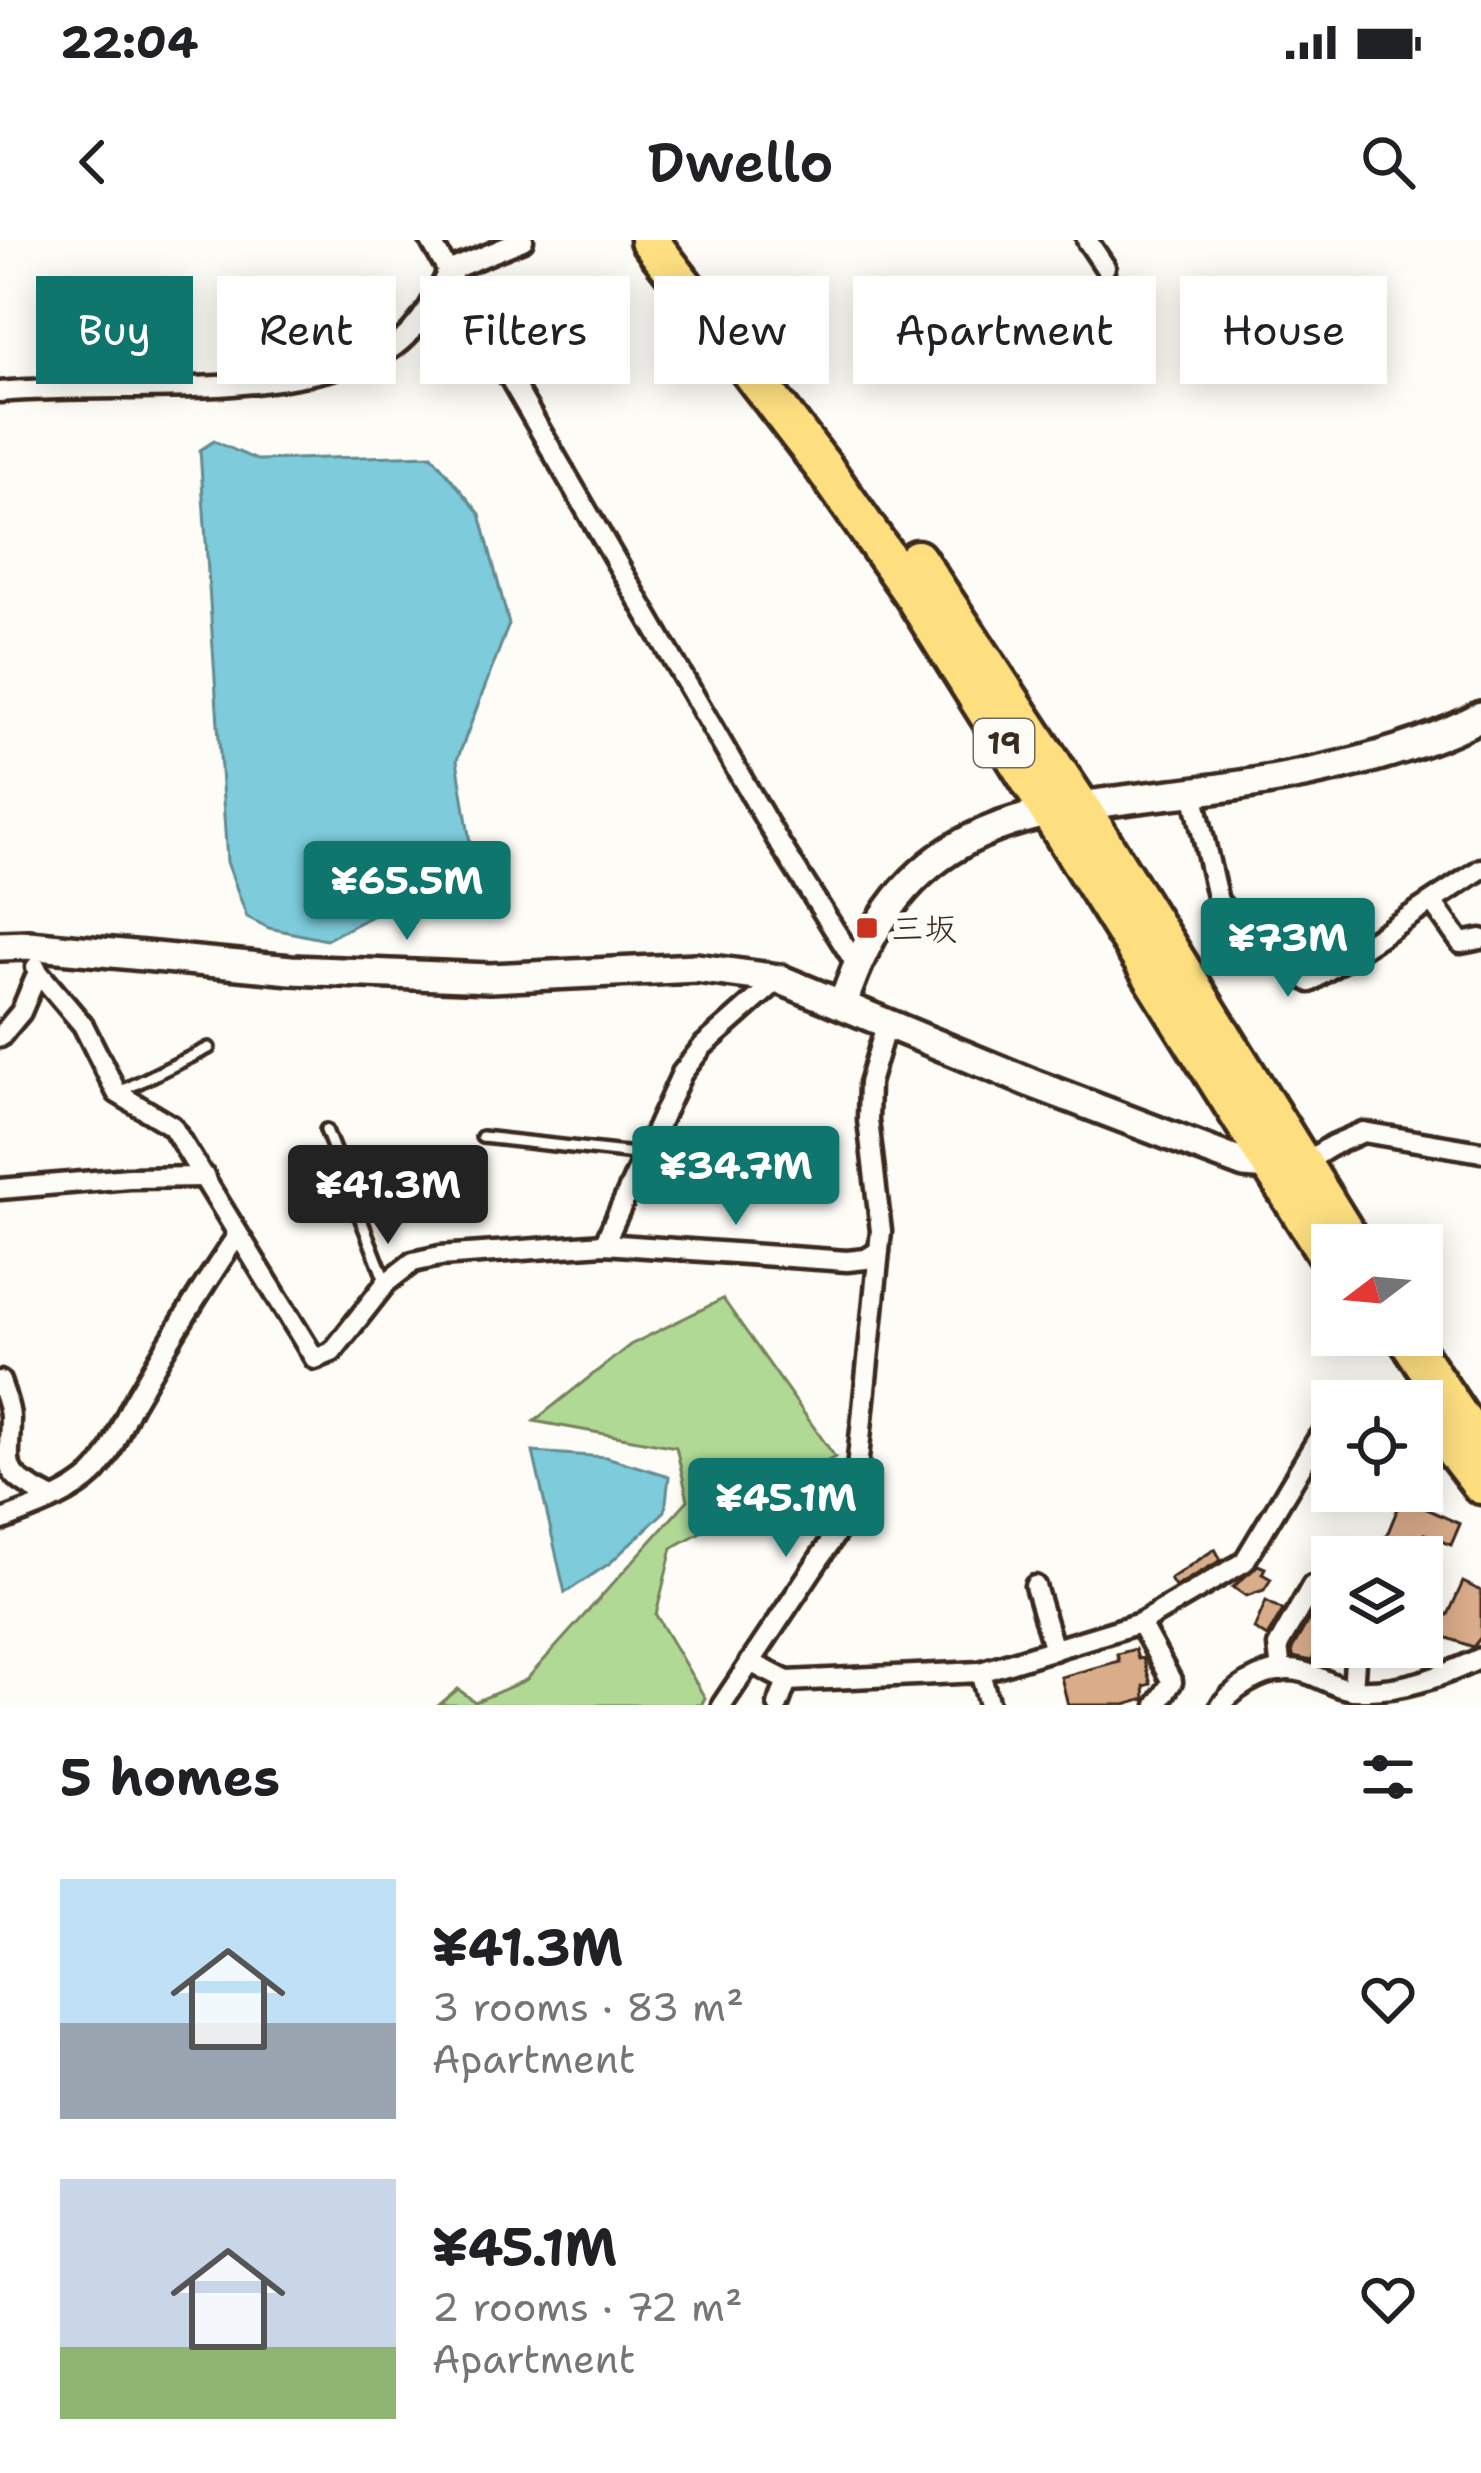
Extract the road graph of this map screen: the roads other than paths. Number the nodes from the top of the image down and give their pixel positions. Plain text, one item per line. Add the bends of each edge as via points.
1 (430, 240) edge
2 (523, 240) edge
3 (649, 240) edge
4 (676, 240) edge
5 (1087, 240) edge
6 (1106, 266) dead end
7 (448, 271) junction
8 (0, 392) edge
9 (1481, 716) edge
10 (1193, 792) junction
11 (1062, 807) junction
12 (1481, 869) edge
13 (1432, 902) junction
14 (1481, 939) edge
15 (14, 945) edge
16 (856, 964) junction
17 (38, 972) junction
18 (779, 979) junction
19 (843, 1004) junction
20 (887, 1022) junction
21 (0, 1037) edge
22 (209, 1048) dead end
23 (116, 1093) junction
24 (326, 1130) dead end
25 (482, 1137) dead end
26 (1481, 1152) edge
27 (644, 1155) junction
28 (1287, 1165) junction
29 (205, 1178) junction
30 (0, 1189) edge
31 (1314, 1224) edge
32 (1336, 1224) edge
33 (237, 1235) junction
34 (604, 1244) junction
35 (879, 1251) junction
36 (386, 1283) junction
37 (1419, 1356) edge
38 (0, 1381) edge
39 (1443, 1435) edge
40 (1481, 1449) edge
41 (1311, 1450) edge
42 (1481, 1485) edge
43 (53, 1499) junction
44 (0, 1521) edge
45 (1034, 1586) dead end
46 (1311, 1588) edge
47 (1140, 1623) junction
48 (1054, 1650) junction
49 (1481, 1658) edge
50 (750, 1662) junction
51 (1354, 1668) edge
52 (1281, 1671) junction
53 (980, 1672) junction
54 (787, 1681) junction
55 (1353, 1690) junction
56 (722, 1705) edge
57 (778, 1705) edge
58 (989, 1705) edge
59 (1157, 1705) edge
60 (1221, 1705) edge

1 - 7 street
2 - 7 street
3 - 11 highway, 19 via 825,469
4 - 11 highway, 19 via 946,599
5 - 6 street
7 - 8 street via 433,305 379,356 311,376 216,387
7 - 16 street
9 - 10 street via 1303,776
10 - 11 street
10 - 13 street via 1218,901 1310,982
11 - 16 street via 974,833 933,861
11 - 28 highway, 19
12 - 13 street
13 - 14 street via 1461,943
15 - 17 street
15 - 18 street via 291,970 490,978 695,968
16 - 19 street
17 - 21 street
17 - 23 street via 83,1025
18 - 19 street
18 - 27 street via 682,1073
19 - 20 street
20 - 28 street via 1244,1164
20 - 35 street via 868,1120
22 - 23 lane
23 - 29 street via 172,1126
24 - 36 lane
25 - 27 lane
26 - 28 street via 1363,1132
27 - 34 street
28 - 31 highway, 19
28 - 32 highway, 19
29 - 30 street
29 - 33 street
33 - 36 street via 315,1359 332,1352
33 - 43 street via 112,1449 91,1476
34 - 35 street via 847,1262
34 - 36 street via 440,1256 413,1262
35 - 50 street via 855,1489 845,1520
37 - 40 highway
38 - 43 street via 10,1415 7,1464 17,1480
39 - 42 highway
41 - 47 street via 1244,1562
43 - 44 street
45 - 48 street
46 - 52 street via 1278,1646
47 - 48 street
47 - 59 street via 1172,1682
48 - 53 street
49 - 55 street via 1435,1680
50 - 54 street
50 - 56 street
51 - 55 street
52 - 55 street
52 - 60 street via 1239,1686
53 - 54 street
53 - 58 street
54 - 57 street

